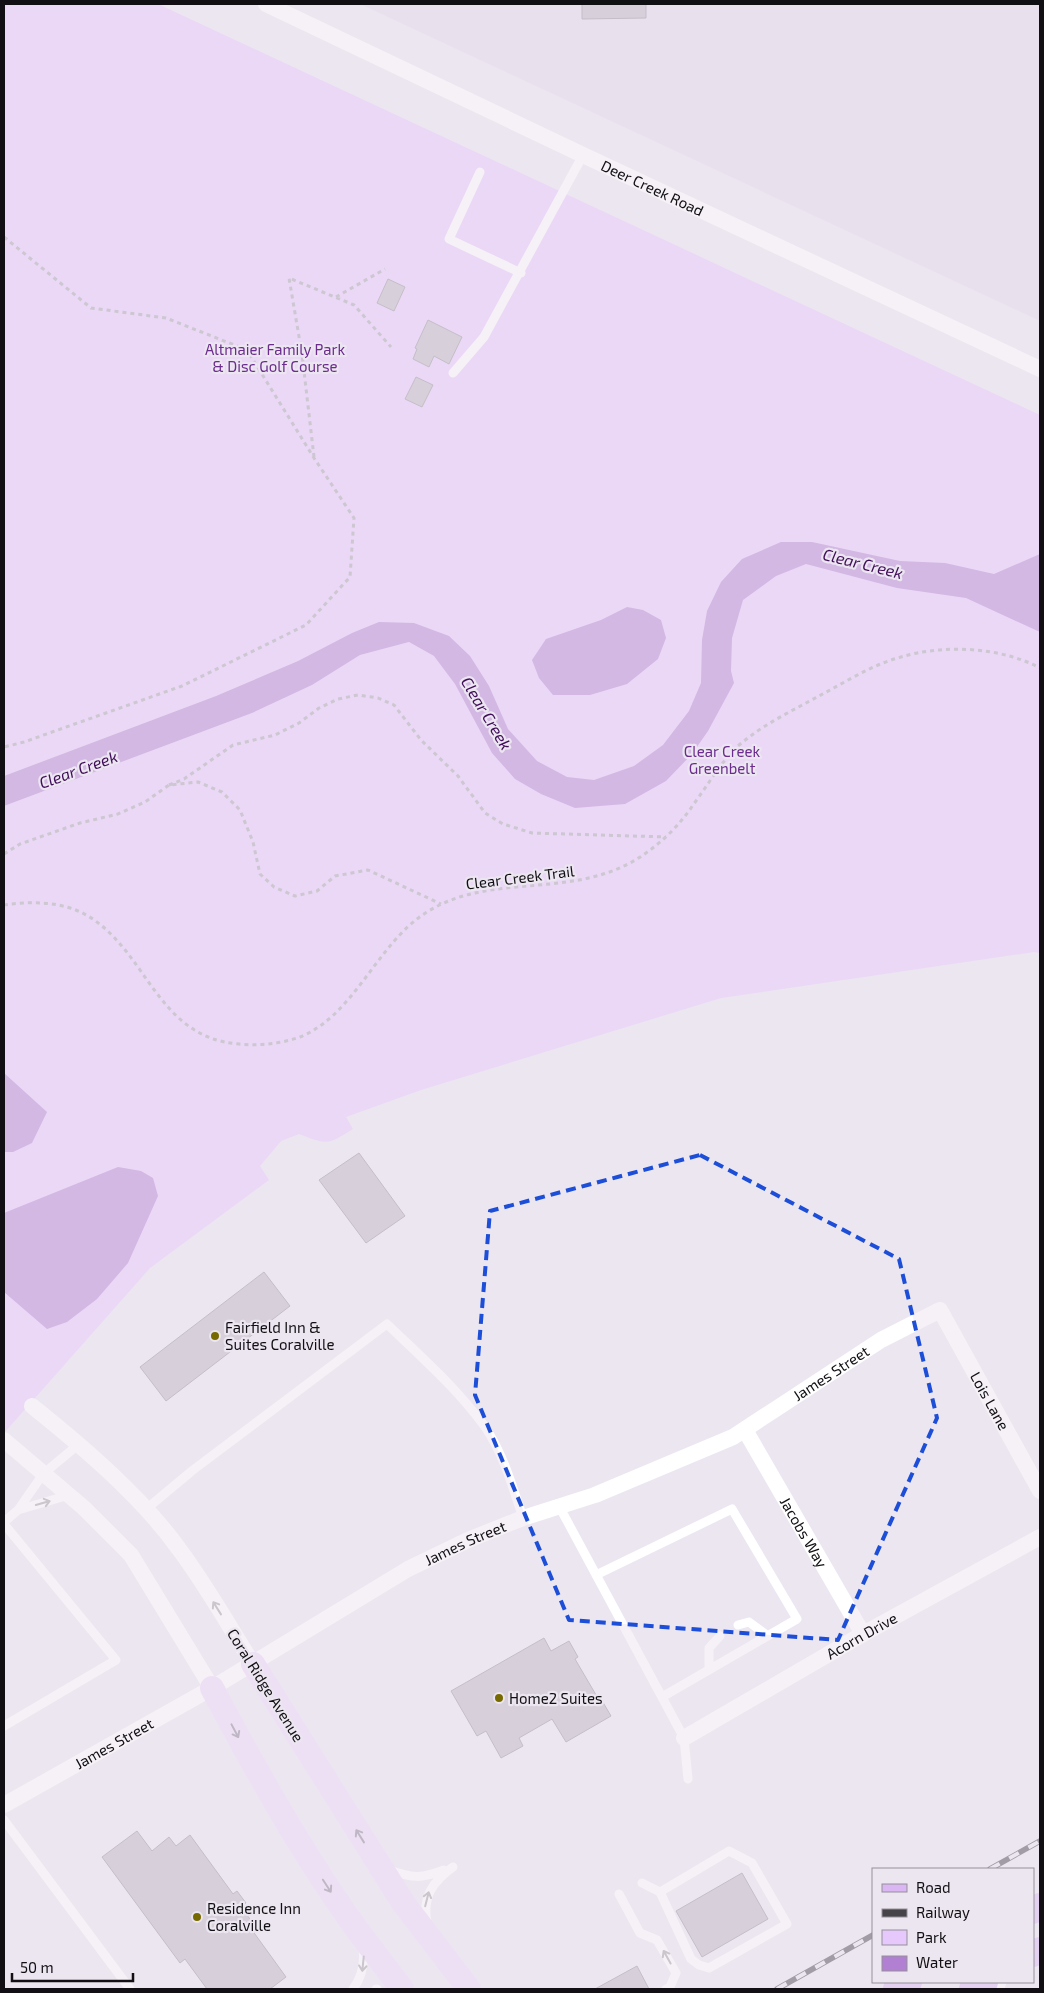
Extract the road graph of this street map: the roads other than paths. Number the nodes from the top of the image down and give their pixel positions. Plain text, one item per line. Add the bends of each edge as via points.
1 (266, 4) edge
2 (583, 155) junction
3 (480, 172) dead end
4 (521, 273) junction
5 (1040, 369) edge
6 (453, 373) dead end
7 (940, 1310) joint
8 (32, 1406) dead end
9 (745, 1430) junction
10 (4, 1440) edge
11 (79, 1444) junction
12 (44, 1474) junction
13 (1040, 1491) edge
14 (69, 1495) junction
15 (559, 1506) junction
16 (18, 1510) junction
17 (145, 1510) junction
18 (523, 1518) junction
19 (4, 1523) edge
20 (1040, 1537) edge
21 (596, 1575) junction
22 (738, 1625) dead end
23 (862, 1634) junction
24 (720, 1636) dead end
25 (768, 1636) junction
26 (253, 1664) junction
27 (709, 1670) junction
28 (212, 1688) junction
29 (662, 1697) junction
30 (4, 1726) edge
31 (684, 1738) junction
32 (688, 1779) dead end
33 (4, 1808) edge
34 (380, 1868) junction
35 (642, 1883) dead end
36 (660, 1892) junction
37 (619, 1894) dead end
38 (362, 1935) junction
39 (432, 1942) junction
40 (907, 1983) edge
41 (983, 1983) edge
42 (130, 1989) edge
43 (353, 1989) edge
44 (402, 1989) edge
45 (469, 1989) edge
46 (666, 1989) edge
47 (896, 1989) edge
48 (972, 1989) edge

1 - 2 street, Deer Creek Road
2 - 4 lane
2 - 5 street, Deer Creek Road
3 - 4 lane via 449,239
4 - 6 lane via 484,337
7 - 9 street, James Street via 881,1340
7 - 13 street, Lois Lane
8 - 11 street, Coral Ridge Avenue
9 - 15 street, James Street via 733,1438 595,1495
9 - 23 street, Jacobs Way
10 - 12 street
11 - 12 lane
11 - 17 street, Coral Ridge Avenue
12 - 14 street
12 - 16 lane
16 -> 14 lane
14 - 28 street via 130,1556
15 - 18 street, James Street
15 - 21 lane
16 - 19 lane
17 - 18 lane via 387,1324 443,1377 485,1427 507,1472
26 -> 17 street, Coral Ridge Avenue via 179,1548
18 - 26 street, James Street via 468,1540 408,1570
19 - 30 lane via 116,1660
20 - 23 street, Acorn Drive
21 - 25 lane via 732,1509 797,1619
21 - 29 lane
22 - 25 lane via 749,1622
23 - 31 street, Acorn Drive
24 - 27 lane via 709,1648
25 - 27 lane
26 - 28 street, James Street
34 -> 26 street, Coral Ridge Avenue
27 - 29 lane
28 - 33 street, James Street
28 -> 38 street via 306,1854
29 - 31 lane
31 - 32 lane
33 - 42 lane
34 - 39 street, Coral Ridge Avenue
39 -> 34 lane via 425,1910 428,1892 438,1877 453,1867 425,1877 408,1877
35 - 36 lane
36 - 36 lane via 730,1851 752,1863 787,1924 710,1968 699,1966 691,1959
46 -> 37 lane via 676,1973 657,1940 640,1933
38 -> 43 lane via 364,1958 361,1979
38 - 44 street
39 - 45 street, Coral Ridge Avenue
40 - 47 main road
41 - 48 main road

